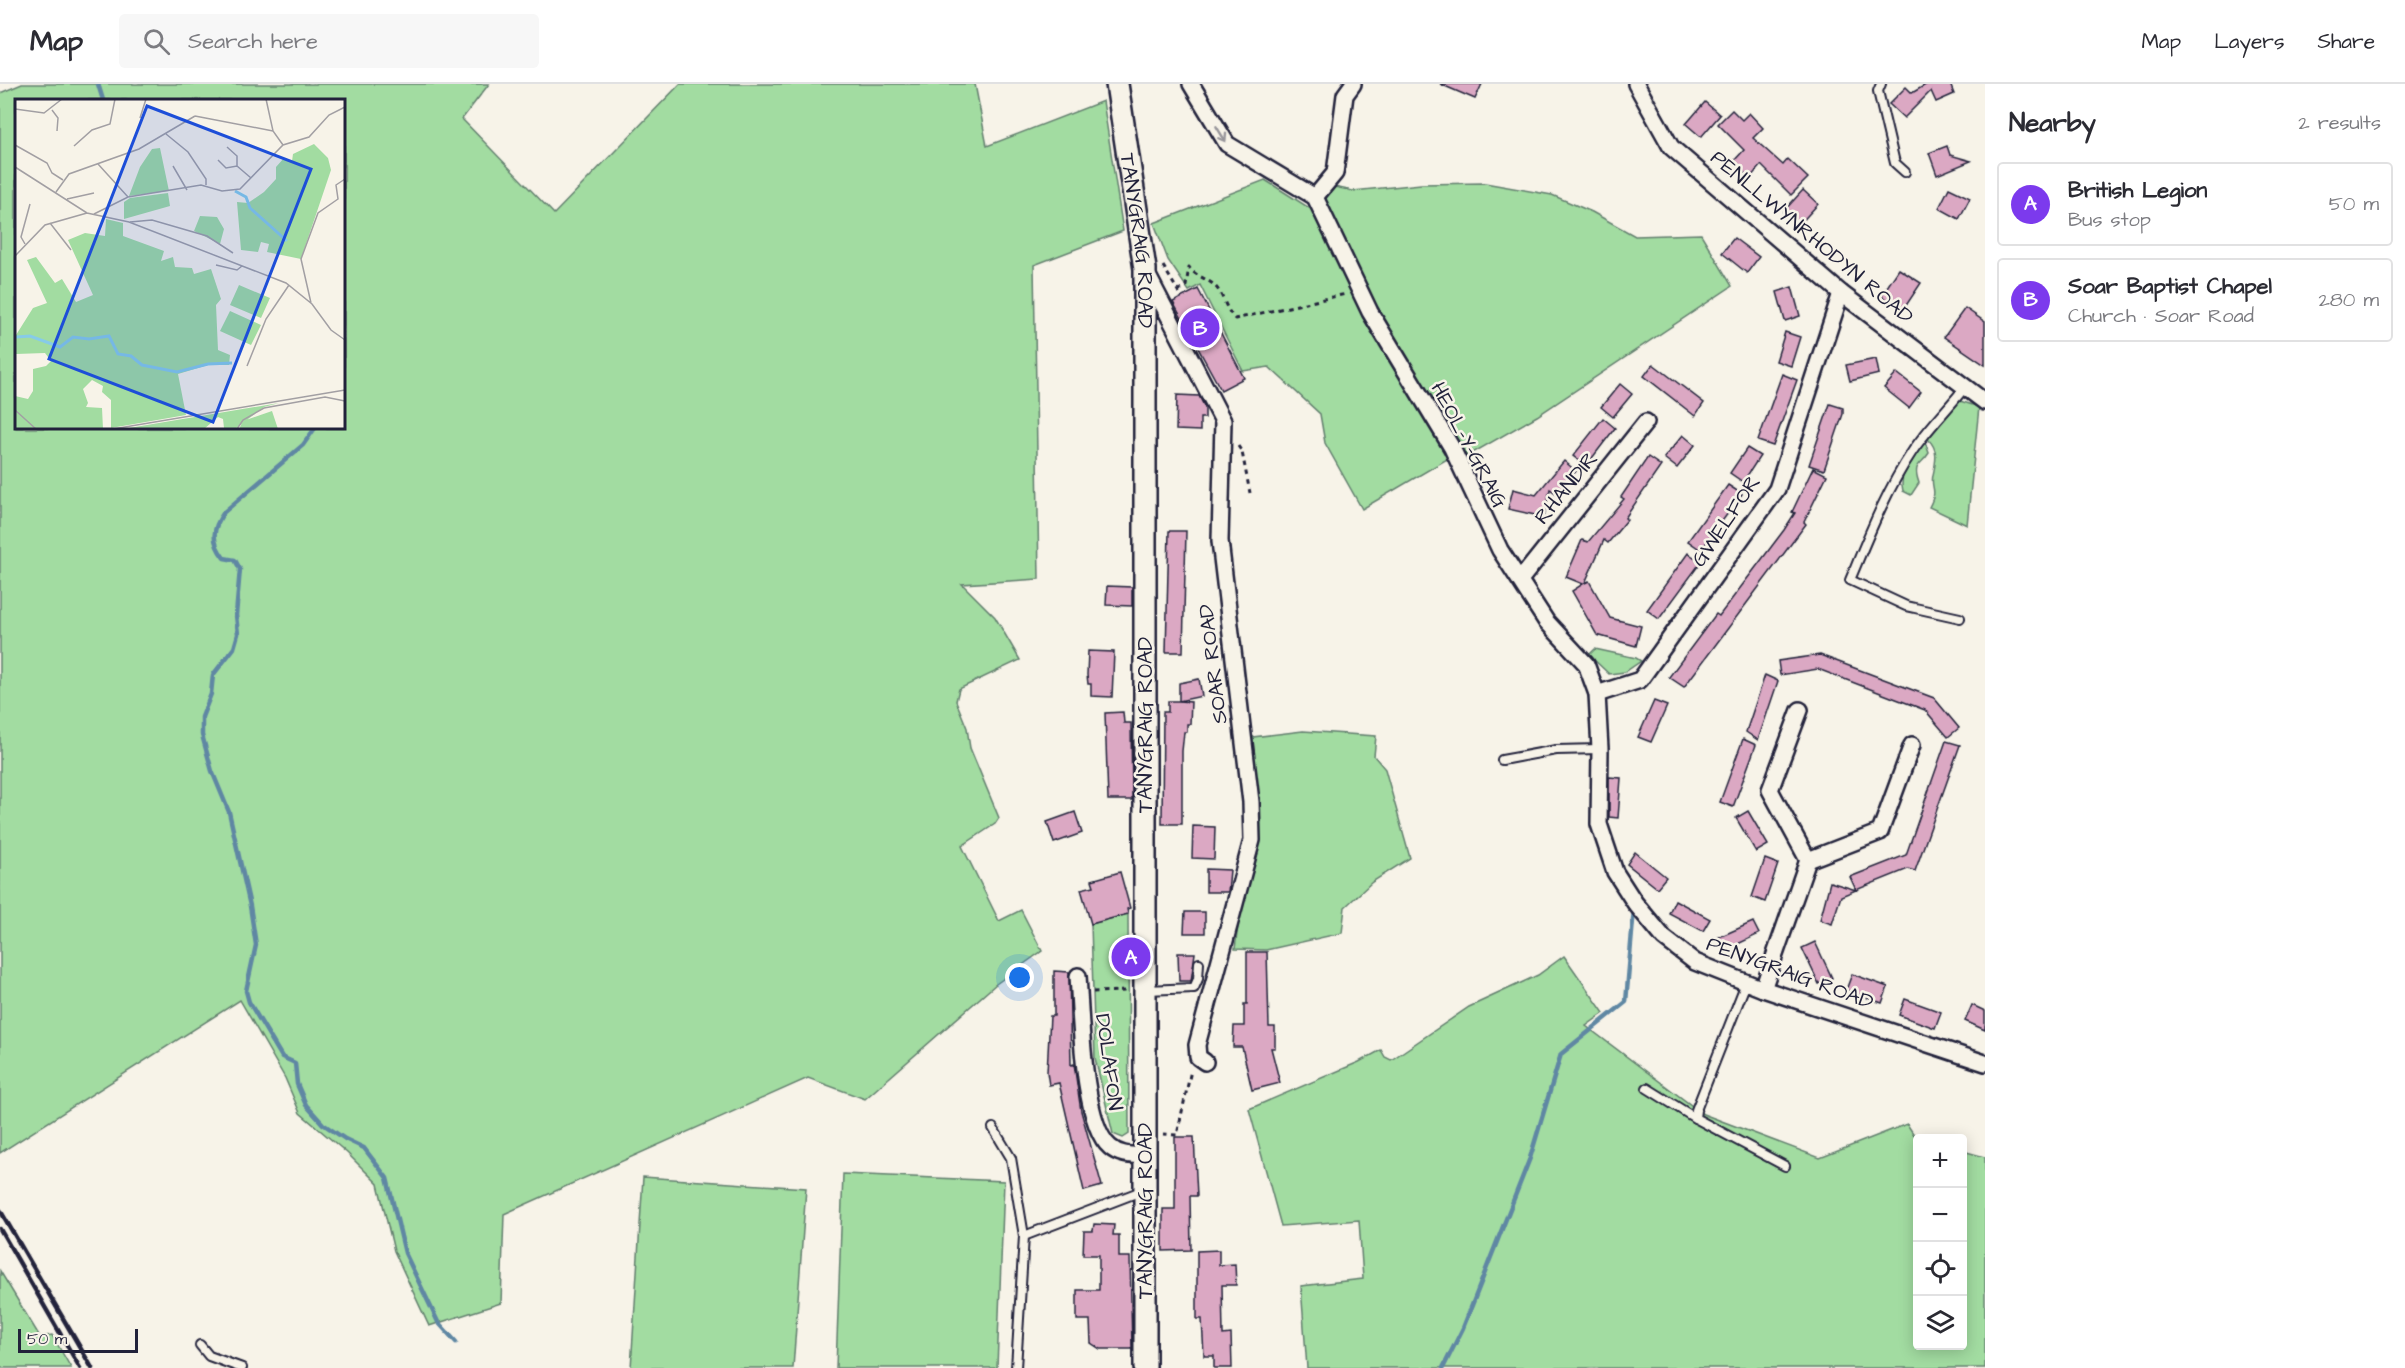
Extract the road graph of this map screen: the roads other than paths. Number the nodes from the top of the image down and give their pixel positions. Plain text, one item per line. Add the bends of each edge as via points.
1 (1117, 84) edge
2 (1191, 84) edge
3 (1353, 84) edge
4 (1636, 84) edge
5 (1881, 84) edge
6 (1905, 172) dead end
7 (1316, 197) junction
8 (1145, 269) junction
9 (1841, 293) junction
10 (1965, 387) junction
11 (1985, 402) edge
12 (1646, 422) dead end
13 (1520, 580) junction
14 (1960, 618) dead end
15 (1597, 694) junction
16 (1800, 710) dead end
17 (1912, 745) dead end
18 (1600, 749) junction
19 (1502, 760) dead end
20 (1808, 860) junction
21 (1615, 872) joint
22 (1199, 963) dead end
23 (1078, 976) dead end
24 (1746, 983) junction
25 (1763, 989) junction
26 (1145, 990) junction
27 (1205, 1062) dead end
28 (1985, 1063) edge
29 (1647, 1088) dead end
30 (1695, 1118) junction
31 (993, 1128) dead end
32 (1145, 1156) junction
33 (1785, 1166) dead end
34 (1145, 1190) junction
35 (1024, 1236) junction
36 (200, 1345) dead end
37 (242, 1368) edge
38 (1016, 1368) edge
39 (1145, 1368) edge

1 - 8 main road, TANYGRAIG ROAD
2 -> 7 street via 1227,144
3 - 7 street via 1345,95 1335,173
4 - 9 street, PENLLWYNRHODYN ROAD via 1671,147
5 - 6 lane via 1878,91 1894,163
7 - 13 street, HEOL-Y-GRAIG via 1365,314 1452,448 1487,525
8 - 26 main road, TANYGRAIG ROAD
8 - 27 street, SOAR ROAD via 1223,421 1220,541 1251,802 1252,840 1197,1045 1198,1057
9 - 10 street, PENLLWYNRHODYN ROAD
9 - 15 street, GWELFOR via 1777,489 1640,680
10 - 11 street, PENLLWYNRHODYN ROAD
10 - 14 lane via 1913,450 1872,526 1850,580 1906,606
12 - 13 street, RHANDIR
13 - 15 street, HEOL-Y-GRAIG via 1546,621 1586,664
15 - 18 street, HEOL-Y-GRAIG
16 - 20 street via 1770,790
17 - 20 street via 1880,832
18 - 19 lane via 1556,750
18 - 21 street, HEOL-Y-GRAIG via 1599,824
20 - 25 street
21 - 24 street, PENYGRAIG ROAD via 1664,938 1695,962
22 - 26 lane via 1194,988
23 - 32 street, DOLAFON via 1090,1103 1099,1133 1110,1148
24 - 25 street, PENYGRAIG ROAD
24 - 30 lane
25 - 28 street, PENYGRAIG ROAD
26 - 32 main road, TANYGRAIG ROAD
29 - 30 lane
30 - 33 lane
31 - 35 lane via 1011,1158
32 - 34 main road, TANYGRAIG ROAD
34 - 35 lane
34 - 39 main road, TANYGRAIG ROAD
35 - 38 lane
36 - 37 lane via 209,1356

